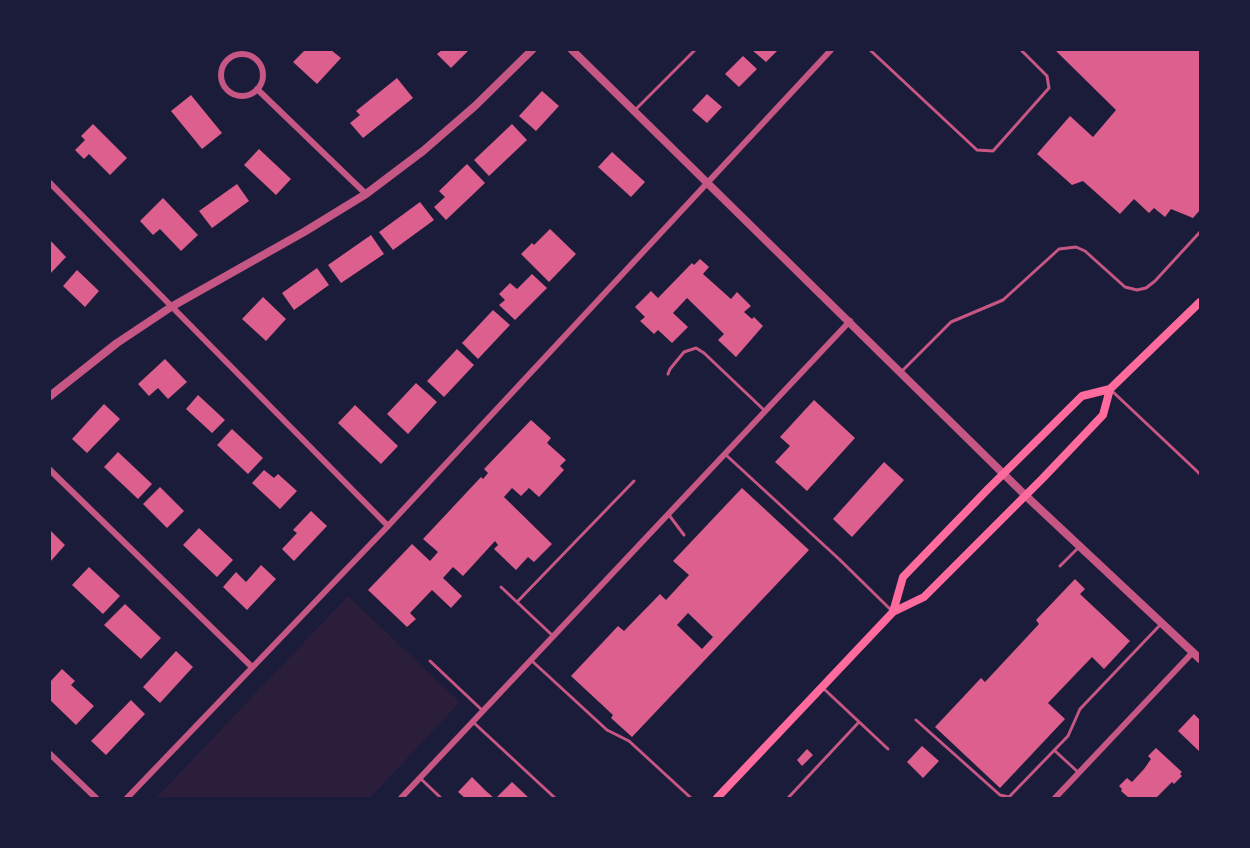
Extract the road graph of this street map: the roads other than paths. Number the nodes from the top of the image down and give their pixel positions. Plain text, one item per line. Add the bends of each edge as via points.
1 (532, 50) edge
2 (572, 50) edge
3 (695, 50) edge
4 (831, 50) edge
5 (870, 50) edge
6 (1021, 50) edge
7 (257, 90) junction
8 (635, 111) junction
9 (50, 183) edge
10 (709, 183) junction
11 (366, 194) junction
12 (1200, 232) edge
13 (1200, 302) edge
14 (171, 307) junction
15 (849, 321) junction
16 (901, 372) junction
17 (668, 375) dead end
18 (1110, 389) junction
19 (50, 396) edge
20 (765, 412) junction
21 (725, 454) junction
22 (50, 470) edge
23 (1003, 473) junction
24 (1200, 474) edge
25 (634, 481) dead end
26 (1026, 496) junction
27 (668, 514) junction
28 (388, 526) junction
29 (684, 535) dead end
30 (1080, 545) junction
31 (1060, 566) dead end
32 (501, 587) dead end
33 (517, 602) junction
34 (893, 612) junction
35 (1162, 623) junction
36 (553, 636) junction
37 (1193, 652) junction
38 (1200, 659) edge
39 (531, 660) junction
40 (430, 661) dead end
41 (252, 667) junction
42 (822, 687) junction
43 (483, 711) junction
44 (916, 720) dead end
45 (473, 722) junction
46 (859, 722) junction
47 (888, 749) dead end
48 (1054, 750) junction
49 (50, 754) edge
50 (1079, 772) junction
51 (420, 778) junction
52 (96, 798) edge
53 (127, 798) edge
54 (401, 798) edge
55 (441, 798) edge
56 (555, 798) edge
57 (691, 798) edge
58 (717, 798) edge
59 (788, 798) edge
60 (1010, 798) edge
61 (1055, 798) edge

1 - 11 street via 423,151
2 - 8 street
3 - 8 lane
4 - 10 street
5 - 6 lane via 977,150 993,151 1049,88 1047,76
7 - 7 street via 263,74 256,59 241,53 226,60 220,75 227,90 242,96
7 - 11 street
8 - 10 street
9 - 14 street
10 - 15 street
10 - 28 street
11 - 14 street
12 - 16 lane via 1155,281 1137,290 1125,287 1085,251 1076,247 1059,249 1003,300 959,317
13 - 18 main road
14 - 19 street
14 - 28 street
15 - 16 street
15 - 20 street
16 - 23 street
17 - 20 lane via 684,352 696,348
18 - 23 main road via 1082,396
18 - 24 lane
18 - 26 main road via 1103,415
20 - 21 street
21 - 27 street
21 - 34 lane
22 - 41 street
23 - 26 street
23 - 34 main road via 903,577
25 - 33 lane
26 - 30 street
26 - 34 main road via 924,597
27 - 29 lane
27 - 36 street
28 - 41 street
30 - 31 lane
30 - 35 street
32 - 33 lane
33 - 36 lane
34 - 42 main road
35 - 37 street
35 - 48 lane via 1080,709 1068,736
36 - 39 street
37 - 38 street
37 - 50 street
39 - 43 street
39 - 57 lane via 607,730 629,741
40 - 43 lane
41 - 53 street
42 - 46 lane
42 - 58 main road
43 - 45 street
44 - 60 lane via 1000,795
45 - 51 street
45 - 56 lane
46 - 47 lane
46 - 59 lane
48 - 50 lane
48 - 60 lane
49 - 52 street
50 - 61 street
51 - 54 street
51 - 55 lane

